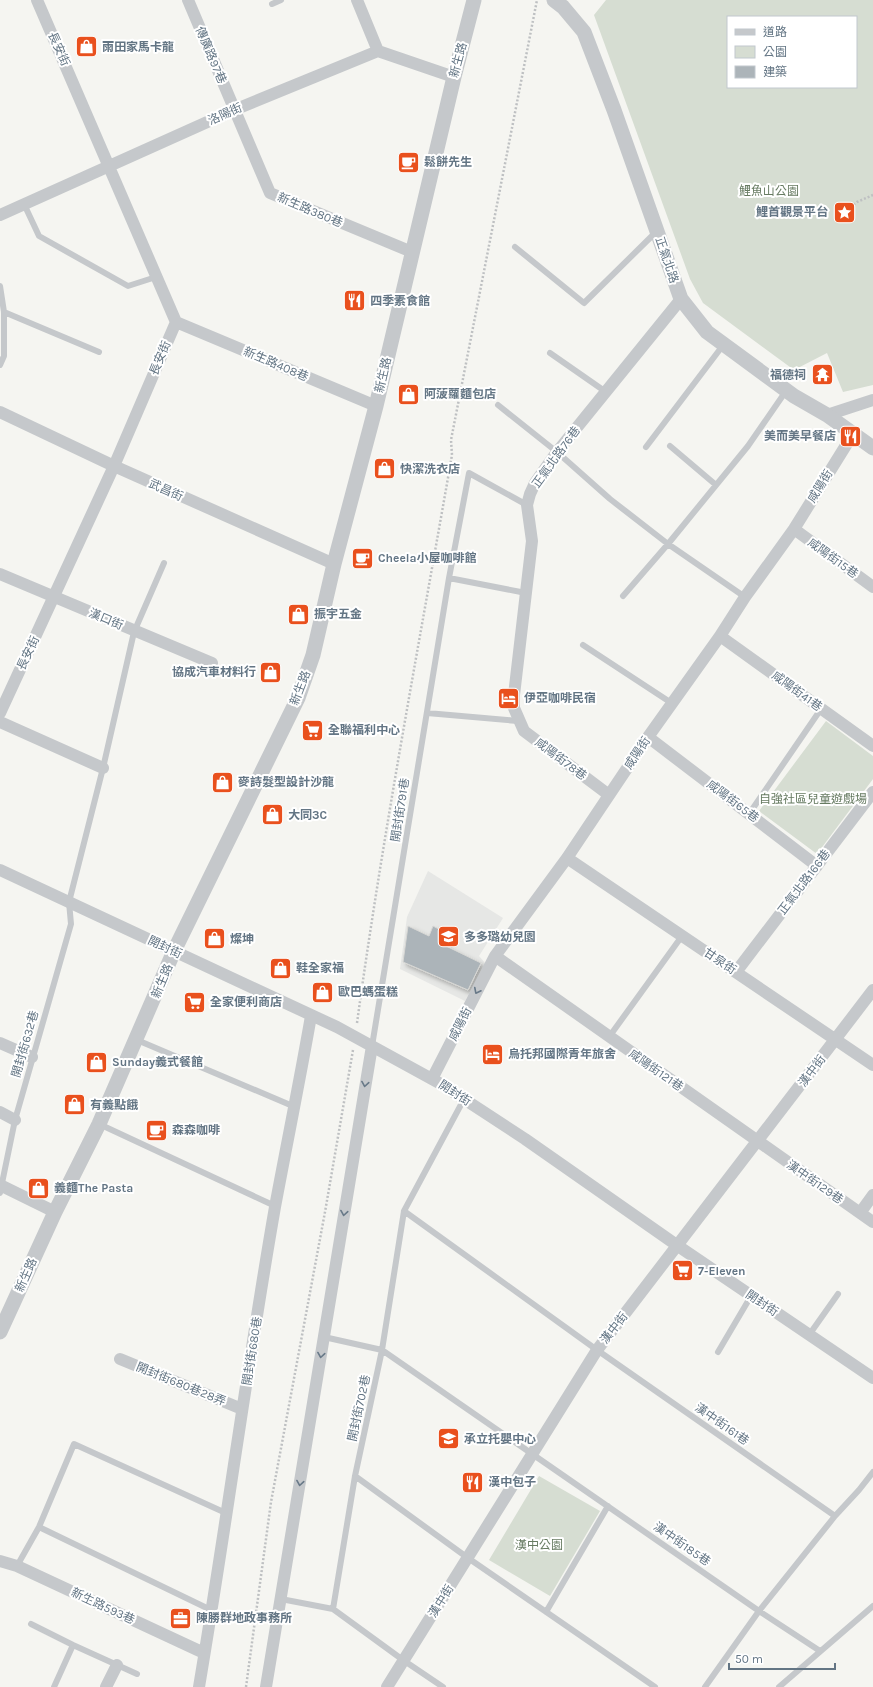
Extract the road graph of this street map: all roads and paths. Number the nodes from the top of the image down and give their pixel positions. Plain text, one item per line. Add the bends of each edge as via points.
1 (37, 0) edge
2 (188, 0) edge
3 (281, 0) edge
4 (357, 0) edge
5 (474, 0) edge
6 (537, 0) edge
7 (561, 2) edge
8 (272, 4) dead end
9 (378, 51) junction
10 (454, 77) junction
11 (234, 110) junction
12 (109, 166) junction
13 (873, 195) edge
14 (24, 204) junction
15 (844, 212) dead end
16 (0, 215) edge
17 (657, 231) junction
18 (515, 247) dead end
19 (412, 252) junction
20 (156, 277) junction
21 (0, 286) edge
22 (681, 299) junction
23 (4, 312) junction
24 (176, 322) junction
25 (724, 344) junction
26 (98, 352) dead end
27 (550, 353) dead end
28 (0, 365) edge
29 (786, 390) junction
30 (606, 392) junction
31 (873, 400) edge
32 (498, 405) dead end
33 (376, 406) junction
34 (0, 412) edge
35 (827, 415) junction
36 (853, 434) junction
37 (670, 446) dead end
38 (646, 447) dead end
39 (873, 448) edge
40 (557, 452) junction
41 (114, 466) junction
42 (716, 485) junction
43 (527, 505) junction
44 (794, 529) junction
45 (668, 544) junction
46 (164, 563) dead end
47 (334, 564) junction
48 (0, 574) edge
49 (450, 578) junction
50 (873, 587) edge
51 (526, 593) junction
52 (623, 596) dead end
53 (54, 597) junction
54 (745, 598) junction
55 (134, 632) junction
56 (720, 636) junction
57 (583, 645) dead end
58 (212, 663) dead end
59 (672, 704) junction
60 (821, 709) junction
61 (0, 713) edge
62 (427, 713) junction
63 (518, 721) junction
64 (0, 722) edge
65 (648, 737) junction
66 (873, 746) edge
67 (103, 768) junction
68 (873, 792) edge
69 (609, 795) junction
70 (749, 814) junction
71 (567, 858) junction
72 (817, 866) junction
73 (0, 870) edge
74 (69, 902) junction
75 (682, 936) junction
76 (174, 952) junction
77 (495, 956) junction
78 (736, 972) junction
79 (873, 990) edge
80 (311, 1016) junction
81 (355, 1037) junction
82 (609, 1037) junction
83 (835, 1039) junction
84 (137, 1040) junction
85 (0, 1043) edge
86 (372, 1046) junction
87 (32, 1057) junction
88 (873, 1065) edge
89 (432, 1079) junction
90 (464, 1099) junction
91 (295, 1107) junction
92 (0, 1112) edge
93 (15, 1120) junction
94 (99, 1124) junction
95 (757, 1142) junction
96 (1, 1188) edge
97 (873, 1195) edge
98 (276, 1206) junction
99 (404, 1211) junction
100 (55, 1212) junction
101 (860, 1213) junction
102 (873, 1222) edge
103 (678, 1246) junction
104 (838, 1294) dead end
105 (751, 1296) junction
106 (0, 1332) edge
107 (809, 1335) junction
108 (324, 1337) junction
109 (382, 1350) junction
110 (597, 1350) junction
111 (718, 1352) dead end
112 (120, 1359) dead end
113 (873, 1378) edge
114 (242, 1409) junction
115 (531, 1453) junction
116 (873, 1472) edge
117 (355, 1476) junction
118 (608, 1506) junction
119 (228, 1514) junction
120 (835, 1516) junction
121 (39, 1527) junction
122 (468, 1558) junction
123 (0, 1561) edge
124 (17, 1566) junction
125 (281, 1599) junction
126 (873, 1606) edge
127 (333, 1609) junction
128 (211, 1610) junction
129 (759, 1611) junction
130 (546, 1612) junction
131 (31, 1624) dead end
132 (73, 1645) junction
133 (820, 1651) junction
134 (204, 1653) junction
135 (403, 1660) junction
136 (117, 1665) junction
137 (137, 1674) dead end
138 (54, 1687) edge
139 (106, 1687) edge
140 (199, 1687) edge
141 (246, 1687) edge
142 (266, 1687) edge
143 (387, 1687) edge
144 (443, 1687) edge
145 (655, 1687) edge
146 (705, 1687) edge
147 (779, 1687) edge

1 - 12 street, 長安街
2 - 11 street, 傳廣路97巷
3 - 8 lane
4 - 9 street
5 - 10 street, 新生路
6 - 81 path via 452,440 452,455 373,906
7 - 17 street, 正氣北路 via 584,32
9 - 10 street
9 - 11 street, 洛陽街
10 - 19 street, 新生路
11 - 12 street, 洛陽街
11 - 19 street, 新生路380巷 via 270,193
12 - 14 street, 洛陽街
12 - 20 street, 長安街
13 - 15 path via 857,202
14 - 16 street, 洛陽街
14 - 20 lane via 39,236 128,286
17 - 18 lane via 584,303
17 - 22 street, 正氣北路
19 - 33 street, 新生路
20 - 24 street, 長安街
21 - 23 lane
22 - 25 street, 正氣北路 via 707,332
22 - 30 street, 正氣北路76巷
23 - 26 lane
23 - 28 lane via 4,356
24 - 33 street, 新生路408巷
24 - 41 street, 長安街
25 - 29 street, 正氣北路
25 - 38 lane
27 - 30 lane
29 - 35 street, 正氣北路
29 - 42 lane via 748,446
30 - 40 street, 正氣北路76巷
31 - 35 street
32 - 40 lane
33 - 47 street, 新生路
34 - 41 street, 武昌街
35 - 36 street, 正氣北路
36 - 39 street, 正氣北路
36 - 44 street, 咸陽街
37 - 42 lane
40 - 43 street, 正氣北路76巷 via 535,483
40 - 45 lane via 610,499
41 - 47 street, 武昌街
41 - 53 street, 長安街
42 - 45 lane
43 - 49 lane, 開封街791巷 via 469,473
43 - 51 street, 正氣北路76巷 via 532,541
44 - 50 street, 咸陽街15巷
44 - 54 street, 咸陽街
45 - 52 lane
45 - 54 lane
46 - 55 lane, 開封街632巷
47 - 76 street, 新生路 via 313,655 298,698
48 - 53 street, 漢口街
49 - 51 lane
49 - 62 lane, 開封街791巷
51 - 63 street, 正氣北路76巷 via 514,695
53 - 55 street, 漢口街
53 - 61 street, 長安街
54 - 56 street, 咸陽街
55 - 58 street, 漢口街
55 - 67 lane, 開封街632巷
56 - 59 street, 咸陽街
56 - 60 street, 咸陽街41巷
57 - 59 lane
59 - 65 street, 咸陽街
60 - 66 street, 咸陽街41巷
60 - 70 lane
62 - 63 lane
62 - 86 lane, 開封街791巷
63 - 69 street, 咸陽街78巷 via 524,731
64 - 67 street
65 - 69 street, 咸陽街
65 - 70 street, 咸陽街65巷
67 - 74 lane, 開封街632巷
68 - 72 street, 正氣北路166巷
69 - 71 street, 咸陽街
70 - 72 street, 咸陽街65巷
71 - 75 street, 甘泉街
71 - 77 street, 咸陽街
72 - 78 street, 正氣北路166巷
73 - 74 street, 開封街
74 - 76 street, 開封街
74 - 87 lane, 開封街632巷 via 71,924
75 - 78 street, 甘泉街
75 - 82 lane
76 - 80 street, 開封街
76 - 84 street, 新生路
77 - 82 street, 咸陽街121巷
77 -> 89 street, 咸陽街
78 - 83 street, 甘泉街
79 - 83 street, 漢中街
80 - 81 street, 開封街
80 - 91 street, 開封街680巷
81 - 86 street, 開封街
81 - 141 path via 324,1220 271,1502
82 - 95 street, 咸陽街121巷
83 - 88 street, 甘泉街
83 - 95 street, 漢中街
84 - 91 lane
84 - 94 street, 新生路
85 - 87 street
86 - 89 street, 開封街
86 -> 108 street
87 - 93 lane, 開封街632巷
89 - 90 street, 開封街
90 - 99 lane, 開封街702巷
90 - 103 street, 開封街
91 - 98 street, 開封街680巷
92 - 93 street
93 - 96 lane, 開封街632巷
94 - 98 lane
94 - 100 street, 新生路
95 - 101 street, 漢中街129巷
95 - 103 street, 漢中街
96 - 100 street
97 - 101 street
98 - 114 street, 開封街680巷
99 - 109 lane, 開封街702巷
99 - 110 lane, 漢中街161巷
100 - 106 street, 新生路
101 - 102 street, 漢中街129巷
103 - 105 street, 開封街
103 - 110 street, 漢中街
104 - 107 lane
105 - 107 street, 開封街
105 - 111 lane
107 - 113 street, 開封街
108 - 109 lane
108 -> 125 street
109 - 115 lane, 漢中街185巷
109 - 117 lane, 開封街702巷
110 - 115 street, 漢中街
110 - 120 lane, 漢中街161巷
112 - 114 street, 開封街680巷28弄
114 - 119 street, 開封街680巷
115 - 118 lane, 漢中街185巷
115 - 122 street, 漢中街
116 - 120 lane
117 - 122 lane
117 - 127 lane, 開封街702巷
118 - 129 lane, 漢中街185巷
118 - 130 lane
119 - 121 lane via 74,1444
119 - 128 street, 開封街680巷
120 - 129 lane
121 - 124 lane
121 - 128 lane
122 - 130 lane
122 - 135 street, 漢中街
123 - 124 street, 新生路593巷
124 - 134 street, 新生路593巷
125 - 127 lane
125 - 142 street
126 - 133 lane
127 - 135 lane
128 - 134 street, 開封街680巷
129 - 133 lane, 漢中街185巷
129 - 146 lane
130 - 145 lane
131 - 132 lane
132 - 136 lane
132 - 138 lane
133 - 147 lane
134 - 140 street, 開封街680巷
135 - 143 street, 漢中街
135 - 144 lane
136 - 137 lane
136 - 139 street

